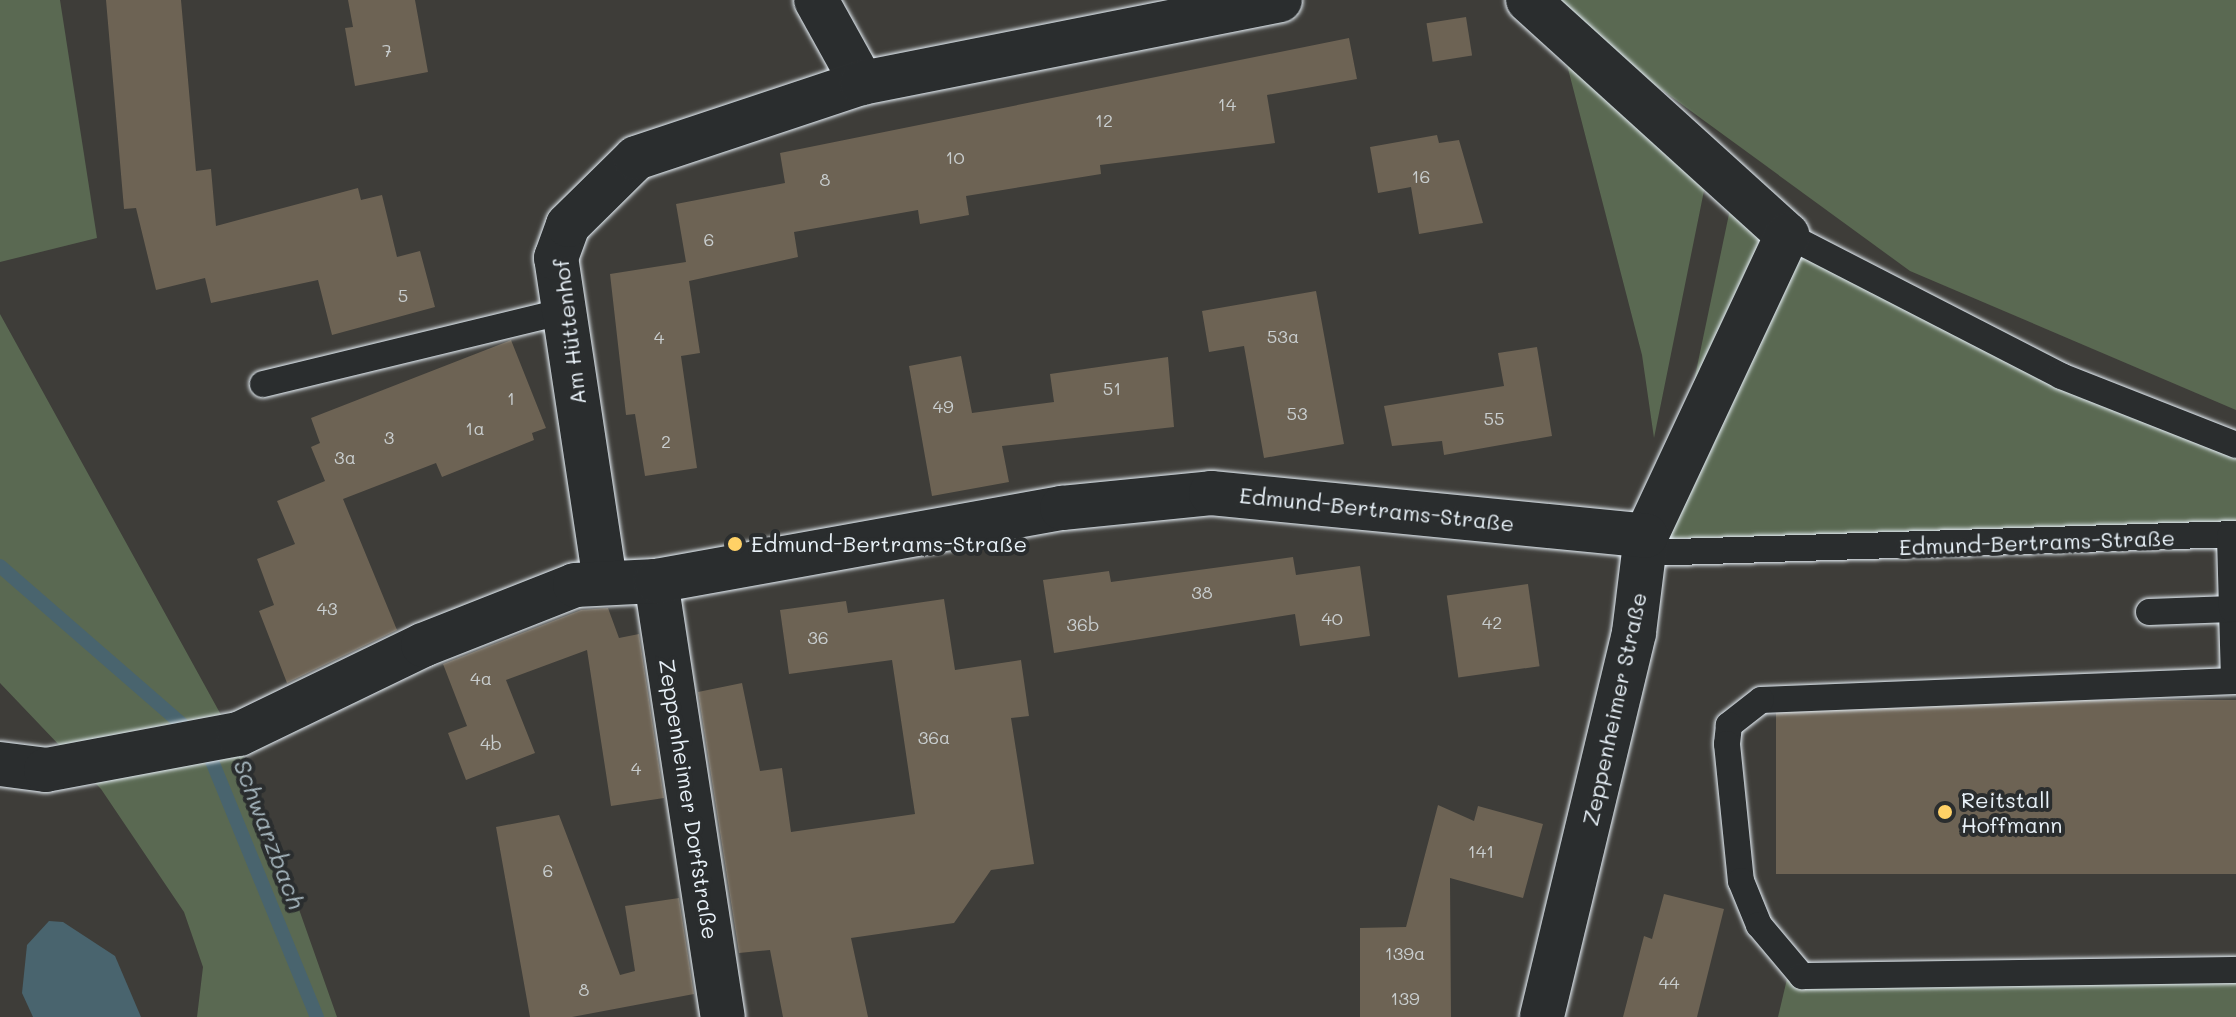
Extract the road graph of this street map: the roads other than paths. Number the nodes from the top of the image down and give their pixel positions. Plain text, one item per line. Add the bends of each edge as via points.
1 (816, 0) edge
2 (1280, 0) edge
3 (1528, 0) edge
4 (862, 83) junction
5 (1787, 235) junction
6 (564, 311) junction
7 (263, 384) dead end
8 (2236, 445) edge
9 (2233, 535) edge
10 (1646, 545) junction
11 (605, 581) junction
12 (656, 581) junction
13 (2232, 609) junction
14 (2149, 612) dead end
15 (0, 764) edge
16 (2236, 970) edge
17 (716, 1016) edge
18 (1542, 1017) edge

1 - 4 street
2 - 4 street, Am Hüttenhof
3 - 5 street
4 - 6 street, Am Hüttenhof via 636,158 568,225 556,258
5 - 8 lane via 2061,376
5 - 10 street, Zeppenheimer Straße
6 - 7 lane
6 - 11 street, Am Hüttenhof
9 - 10 lane, Edmund-Bertrams-Straße
9 - 13 lane
10 - 12 street, Edmund-Bertrams-Straße via 1211,493 1062,508
10 - 18 street, Zeppenheimer Straße via 1634,633
11 - 12 street, Edmund-Bertrams-Straße
11 - 15 street, Edmund-Bertrams-Straße via 575,585 423,645 239,734 46,770
12 - 17 street, Zeppenheimer Dorfstraße
13 - 14 lane
13 - 16 lane via 2234,681 1761,700 1729,725 1727,744 1741,881 1759,925 1802,976

